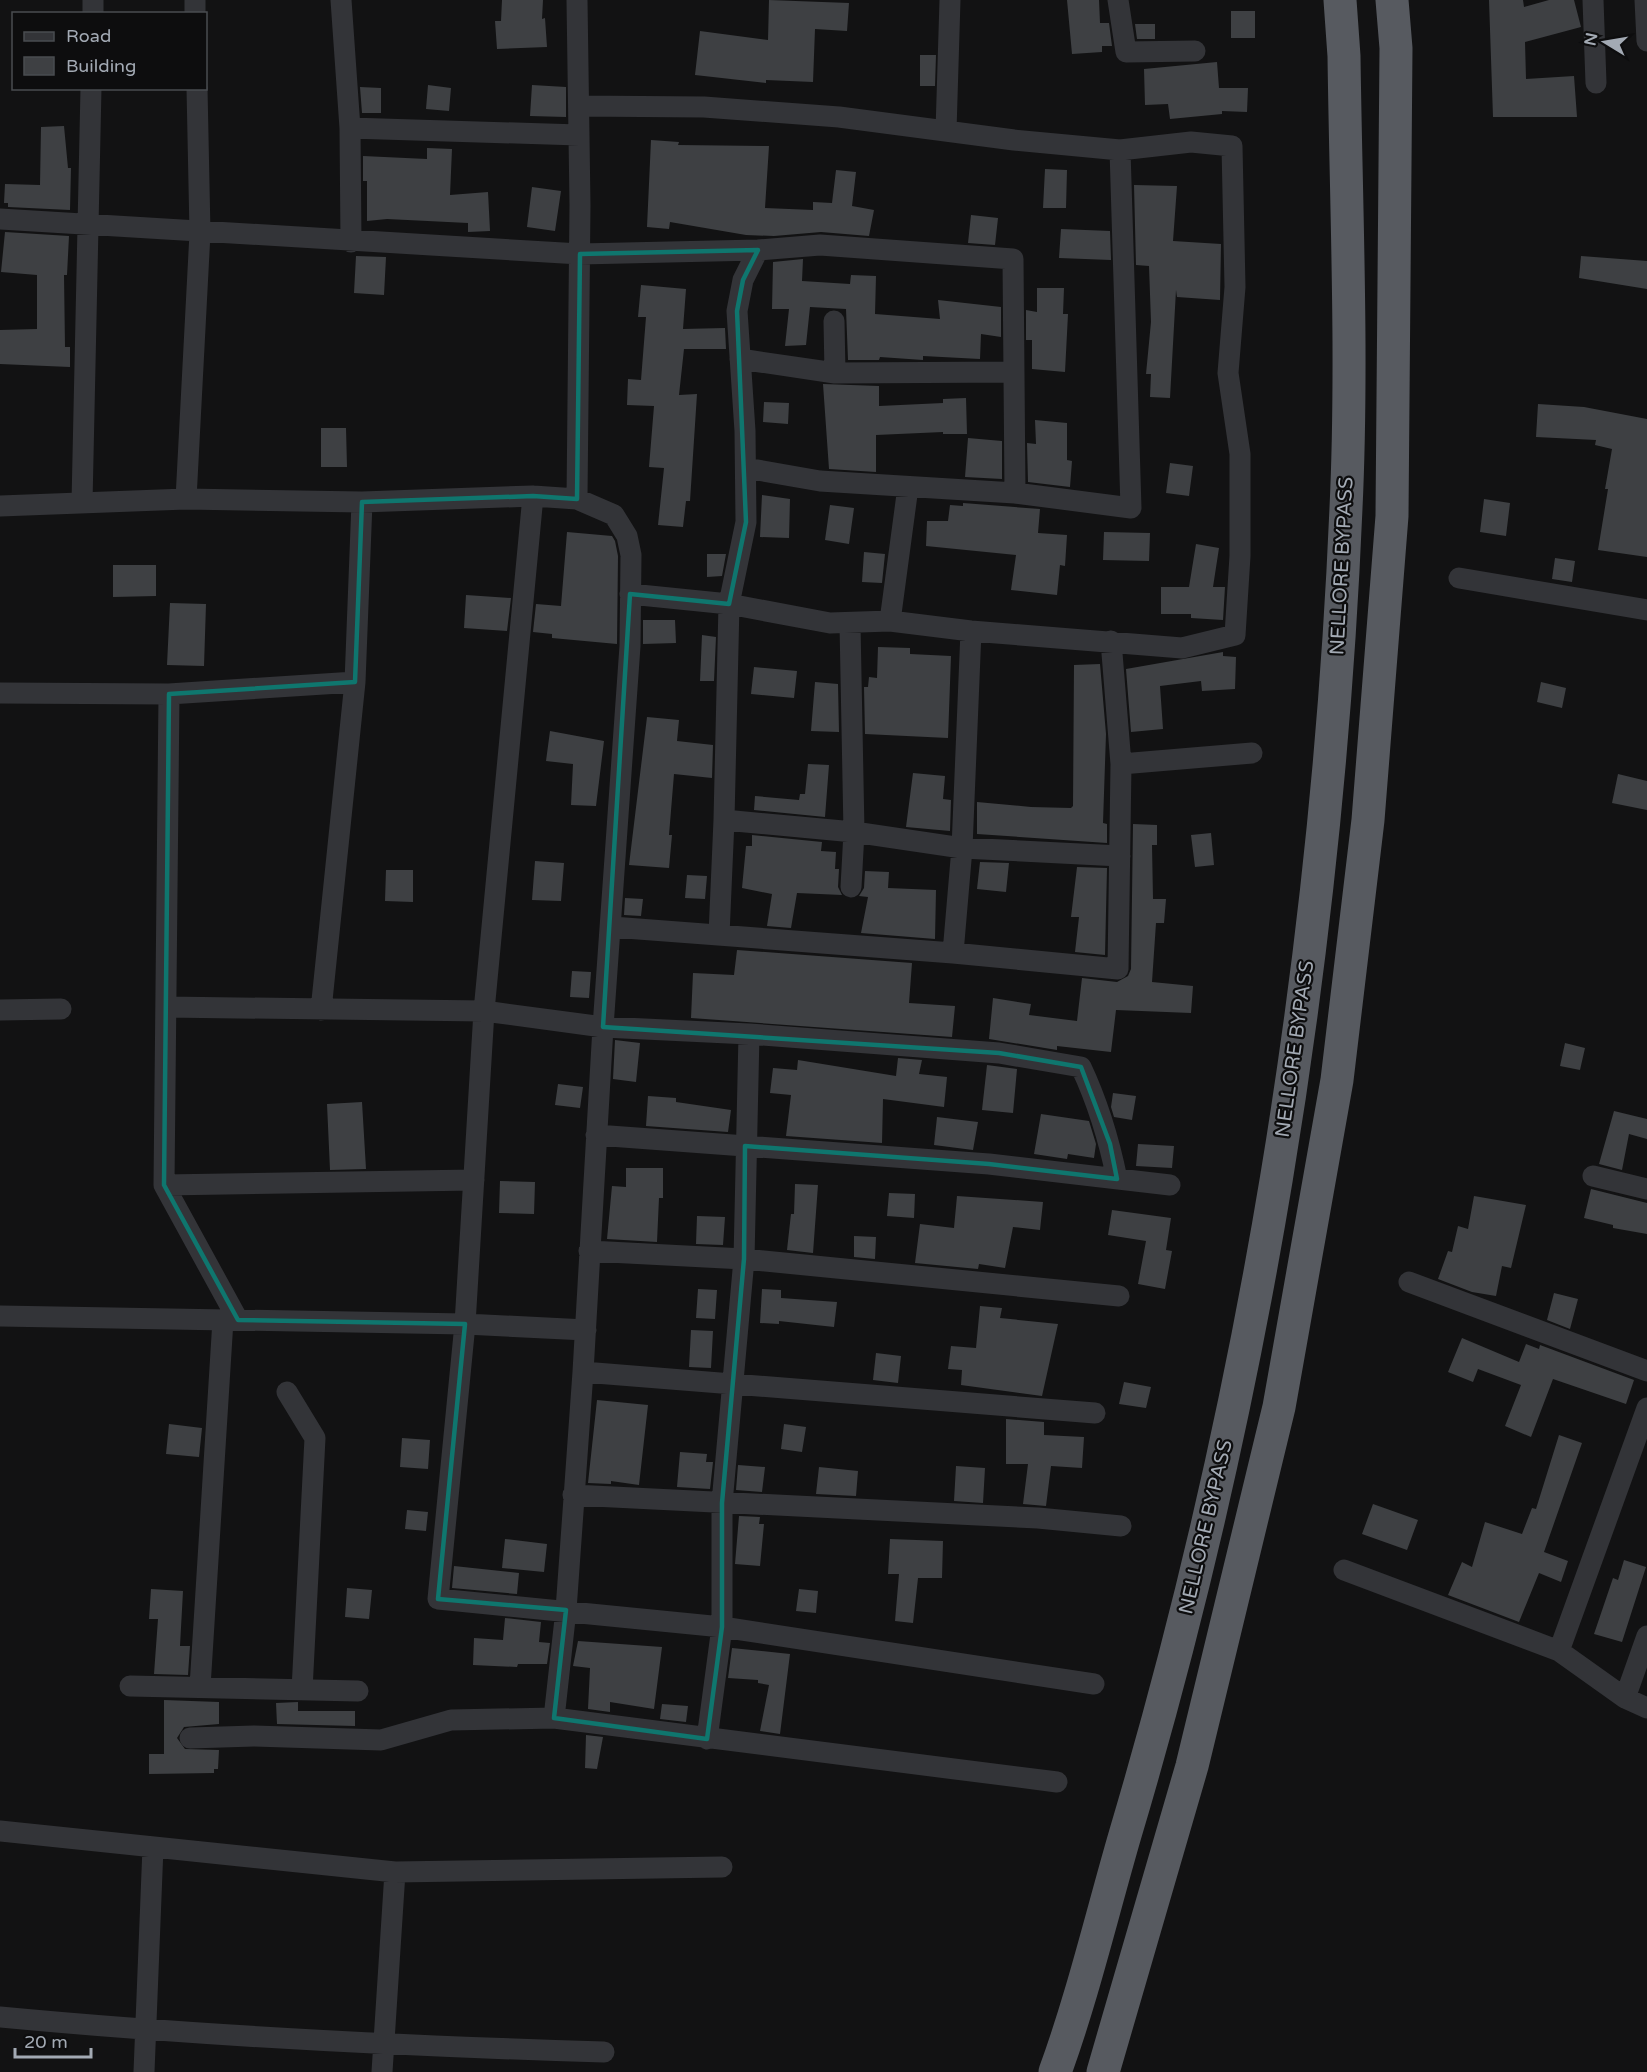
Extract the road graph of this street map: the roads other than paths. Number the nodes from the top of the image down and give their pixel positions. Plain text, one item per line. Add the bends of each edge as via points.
1 (341, 0) edge
2 (577, 0) edge
3 (950, 0) edge
4 (1118, 0) edge
5 (1340, 0) edge
6 (1392, 0) edge
7 (1593, 0) edge
8 (1645, 0) edge
9 (1647, 41) edge
10 (1195, 51) dead end
11 (1596, 83) dead end
12 (91, 90) edge
13 (197, 90) edge
14 (579, 106) junction
15 (350, 128) junction
16 (946, 131) junction
17 (579, 135) junction
18 (1120, 150) junction
19 (0, 219) edge
20 (86, 225) junction
21 (200, 233) junction
22 (351, 242) junction
23 (759, 250) junction
24 (580, 254) junction
25 (834, 321) dead end
26 (740, 359) junction
27 (1014, 372) junction
28 (836, 373) junction
29 (746, 468) junction
30 (908, 487) junction
31 (1015, 493) junction
32 (533, 496) junction
33 (577, 499) junction
34 (186, 500) junction
35 (362, 502) junction
36 (82, 503) junction
37 (0, 506) edge
38 (1459, 578) dead end
39 (630, 594) junction
40 (729, 604) junction
41 (1647, 610) edge
42 (890, 621) junction
43 (850, 624) junction
44 (970, 631) junction
45 (1111, 641) junction
46 (355, 682) junction
47 (0, 693) edge
48 (169, 694) junction
49 (1251, 753) dead end
50 (1121, 764) junction
51 (724, 820) junction
52 (854, 832) junction
53 (962, 848) junction
54 (1120, 856) junction
55 (851, 887) dead end
56 (612, 927) junction
57 (719, 935) junction
58 (952, 953) junction
59 (166, 1006) junction
60 (61, 1009) dead end
61 (0, 1010) edge
62 (321, 1010) junction
63 (484, 1011) junction
64 (603, 1027) junction
65 (749, 1034) junction
66 (596, 1136) junction
67 (745, 1146) junction
68 (1593, 1176) dead end
69 (1117, 1179) junction
70 (474, 1180) junction
71 (164, 1185) junction
72 (1170, 1185) dead end
73 (1647, 1189) edge
74 (590, 1251) junction
75 (744, 1259) junction
76 (1409, 1282) dead end
77 (1119, 1296) dead end
78 (0, 1316) edge
79 (230, 1320) junction
80 (465, 1324) junction
81 (586, 1330) junction
82 (1647, 1371) edge
83 (584, 1372) junction
84 (732, 1383) junction
85 (287, 1392) dead end
86 (1647, 1408) edge
87 (1095, 1413) dead end
88 (573, 1495) junction
89 (722, 1503) junction
90 (1121, 1526) dead end
91 (1344, 1569) dead end
92 (566, 1610) junction
93 (722, 1627) junction
94 (1647, 1636) edge
95 (1559, 1652) junction
96 (1094, 1684) dead end
97 (130, 1686) dead end
98 (200, 1688) junction
99 (302, 1690) junction
100 (358, 1691) dead end
101 (1625, 1698) junction
102 (1647, 1708) edge
103 (554, 1718) junction
104 (190, 1738) dead end
105 (707, 1739) junction
106 (1058, 1782) dead end
107 (0, 1831) edge
108 (153, 1847) junction
109 (722, 1867) dead end
110 (395, 1872) junction
111 (0, 2017) edge
112 (146, 2031) junction
113 (384, 2045) junction
114 (604, 2052) dead end
115 (144, 2072) edge
116 (382, 2072) edge
117 (1055, 2072) edge
118 (1103, 2072) edge

1 - 15 street
2 - 14 street
3 - 16 street
4 - 10 street via 1126,52
5 - 117 highway, NELLORE BYPASS via 1347,292 1346,512 1330,757 1294,1079 1237,1392 1194,1581 1148,1760
6 - 118 highway via 1396,48 1392,516 1368,820 1337,1080 1279,1407 1191,1766
7 - 11 street
8 - 9 street
12 - 20 street
13 - 21 street
14 - 16 street via 715,108 839,117
14 - 17 street
15 - 17 street
15 - 22 street
16 - 18 street
17 - 24 street
18 - 31 street via 1131,508
18 - 45 street via 1191,142 1232,146 1235,287 1228,373 1240,454 1240,556 1236,635 1182,648
19 - 20 street
20 - 21 street
20 - 36 street
21 - 22 street
21 - 34 street
22 - 24 street
23 - 24 street
23 - 26 street via 743,280 737,311
23 - 27 street via 820,245 1013,259
24 - 33 street
25 - 28 street
26 - 28 street
26 - 29 street
27 - 28 street
27 - 31 street
29 - 30 street via 820,481
29 - 40 street via 746,522
30 - 31 street
30 - 42 street
32 - 33 street
32 - 35 street
32 - 63 street
33 - 39 street via 614,515 627,536 631,555
34 - 35 street
34 - 36 street
35 - 46 street
36 - 37 street
38 - 41 street
39 - 40 street
39 - 56 street
40 - 43 street
40 - 51 street
42 - 43 street
42 - 44 street
43 - 52 street
44 - 45 street
44 - 53 street
45 - 50 street
46 - 48 street
46 - 62 street
47 - 48 street
48 - 59 street
49 - 50 street
50 - 54 street
51 - 52 street
51 - 57 street
52 - 53 street
52 - 55 street
53 - 54 street
53 - 58 street
54 - 58 street via 1118,969
56 - 57 street
56 - 64 street
57 - 58 street
59 - 62 street
59 - 71 street
60 - 61 street
62 - 63 street
63 - 64 street
63 - 70 street
64 - 65 street
64 - 66 street
65 - 67 street
65 - 69 street via 999,1053 1081,1067 1095,1097
66 - 67 street
66 - 74 street
67 - 69 street via 989,1164
67 - 75 street
68 - 73 street
69 - 72 street
70 - 71 street
70 - 80 street
71 - 79 street
74 - 75 street
74 - 81 street
75 - 77 street
75 - 84 street
76 - 82 street
78 - 79 street
79 - 80 street
79 - 98 street
80 - 81 street
80 - 92 street via 438,1599
81 - 83 street
83 - 84 street
83 - 88 street
84 - 87 street
84 - 89 street
85 - 99 street via 315,1438
86 - 95 street
88 - 89 street
88 - 92 street
89 - 90 street via 1038,1518
89 - 93 street
91 - 95 street
92 - 93 street
92 - 103 street
93 - 96 street
93 - 105 street
94 - 101 street
95 - 101 street
97 - 98 street
98 - 99 street
99 - 100 street
101 - 102 street
103 - 104 street via 451,1720 381,1740
103 - 105 street
105 - 106 street
107 - 108 street
108 - 110 street
108 - 112 street
109 - 110 street
110 - 113 street
111 - 112 street
112 - 113 street
112 - 115 street
113 - 114 street
113 - 116 street

